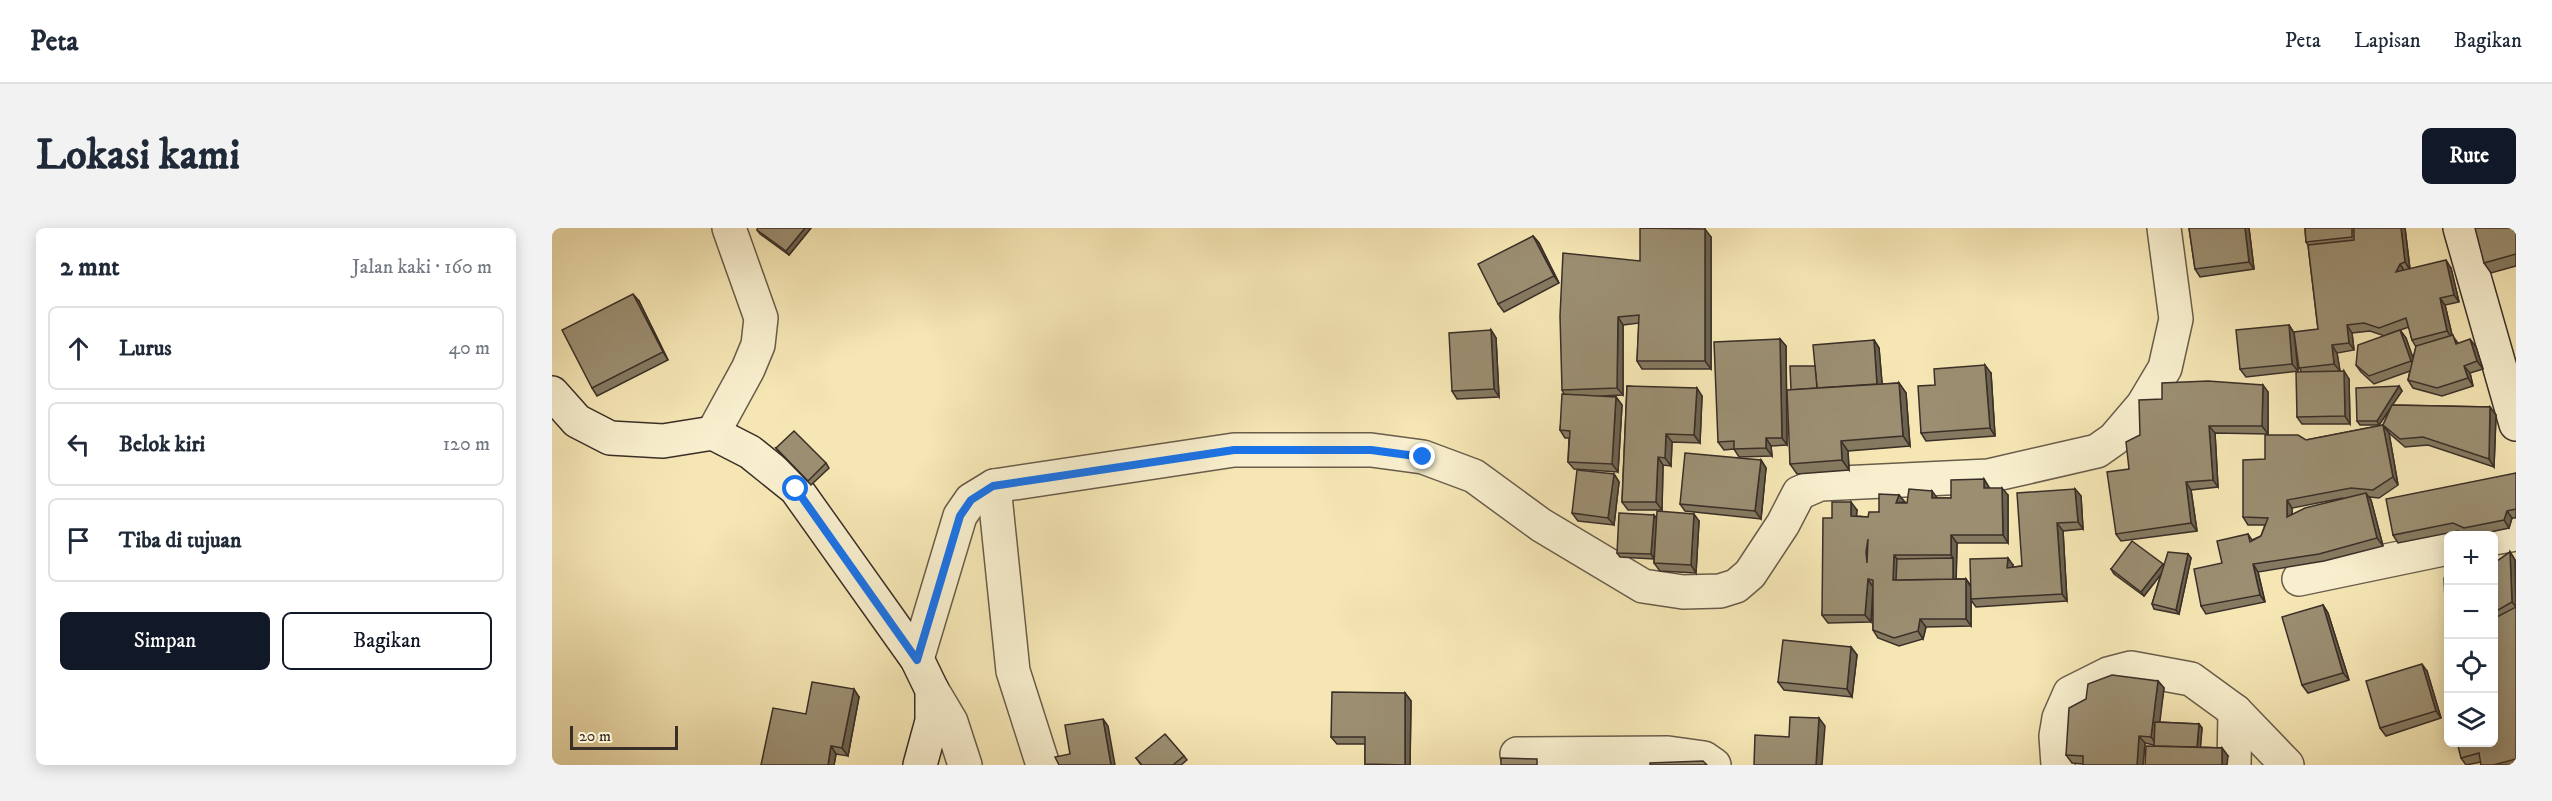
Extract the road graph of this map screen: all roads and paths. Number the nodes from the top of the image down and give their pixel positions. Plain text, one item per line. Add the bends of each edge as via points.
1 (729, 228) edge
2 (2164, 228) edge
3 (2460, 228) edge
4 (552, 393) edge
5 (2516, 424) edge
6 (713, 433) junction
7 (993, 486) junction
8 (2516, 534) edge
9 (2498, 537) edge
10 (2444, 549) edge
11 (2299, 579) dead end
12 (917, 660) junction
13 (932, 690) junction
14 (2235, 711) junction
15 (1517, 754) dead end
16 (920, 765) edge
17 (965, 765) edge
18 (1043, 765) edge
19 (1714, 765) edge
20 (2058, 765) edge
21 (2234, 765) edge
22 (2287, 765) edge

1 - 6 street via 761,318 758,345 748,369
2 - 7 street via 2176,319 2165,369 2143,405 2114,439 2097,451 1988,476 1820,484 1799,493 1750,573 1736,586 1720,591 1683,592 1643,586 1541,525 1474,476 1413,456 1371,450 1234,450
3 - 5 street
4 - 6 street via 577,421 610,438 663,441
6 - 12 street via 750,452 796,489
7 - 12 street via 971,500 960,516
7 - 18 street via 1013,671
8 - 9 street
10 - 11 street
12 - 13 street
13 - 16 street via 932,721
13 - 17 street via 951,722
14 - 20 street via 2191,679 2131,668 2108,674 2070,693 2059,718
14 - 21 street
14 - 22 street
15 - 19 street via 1668,753 1704,758

